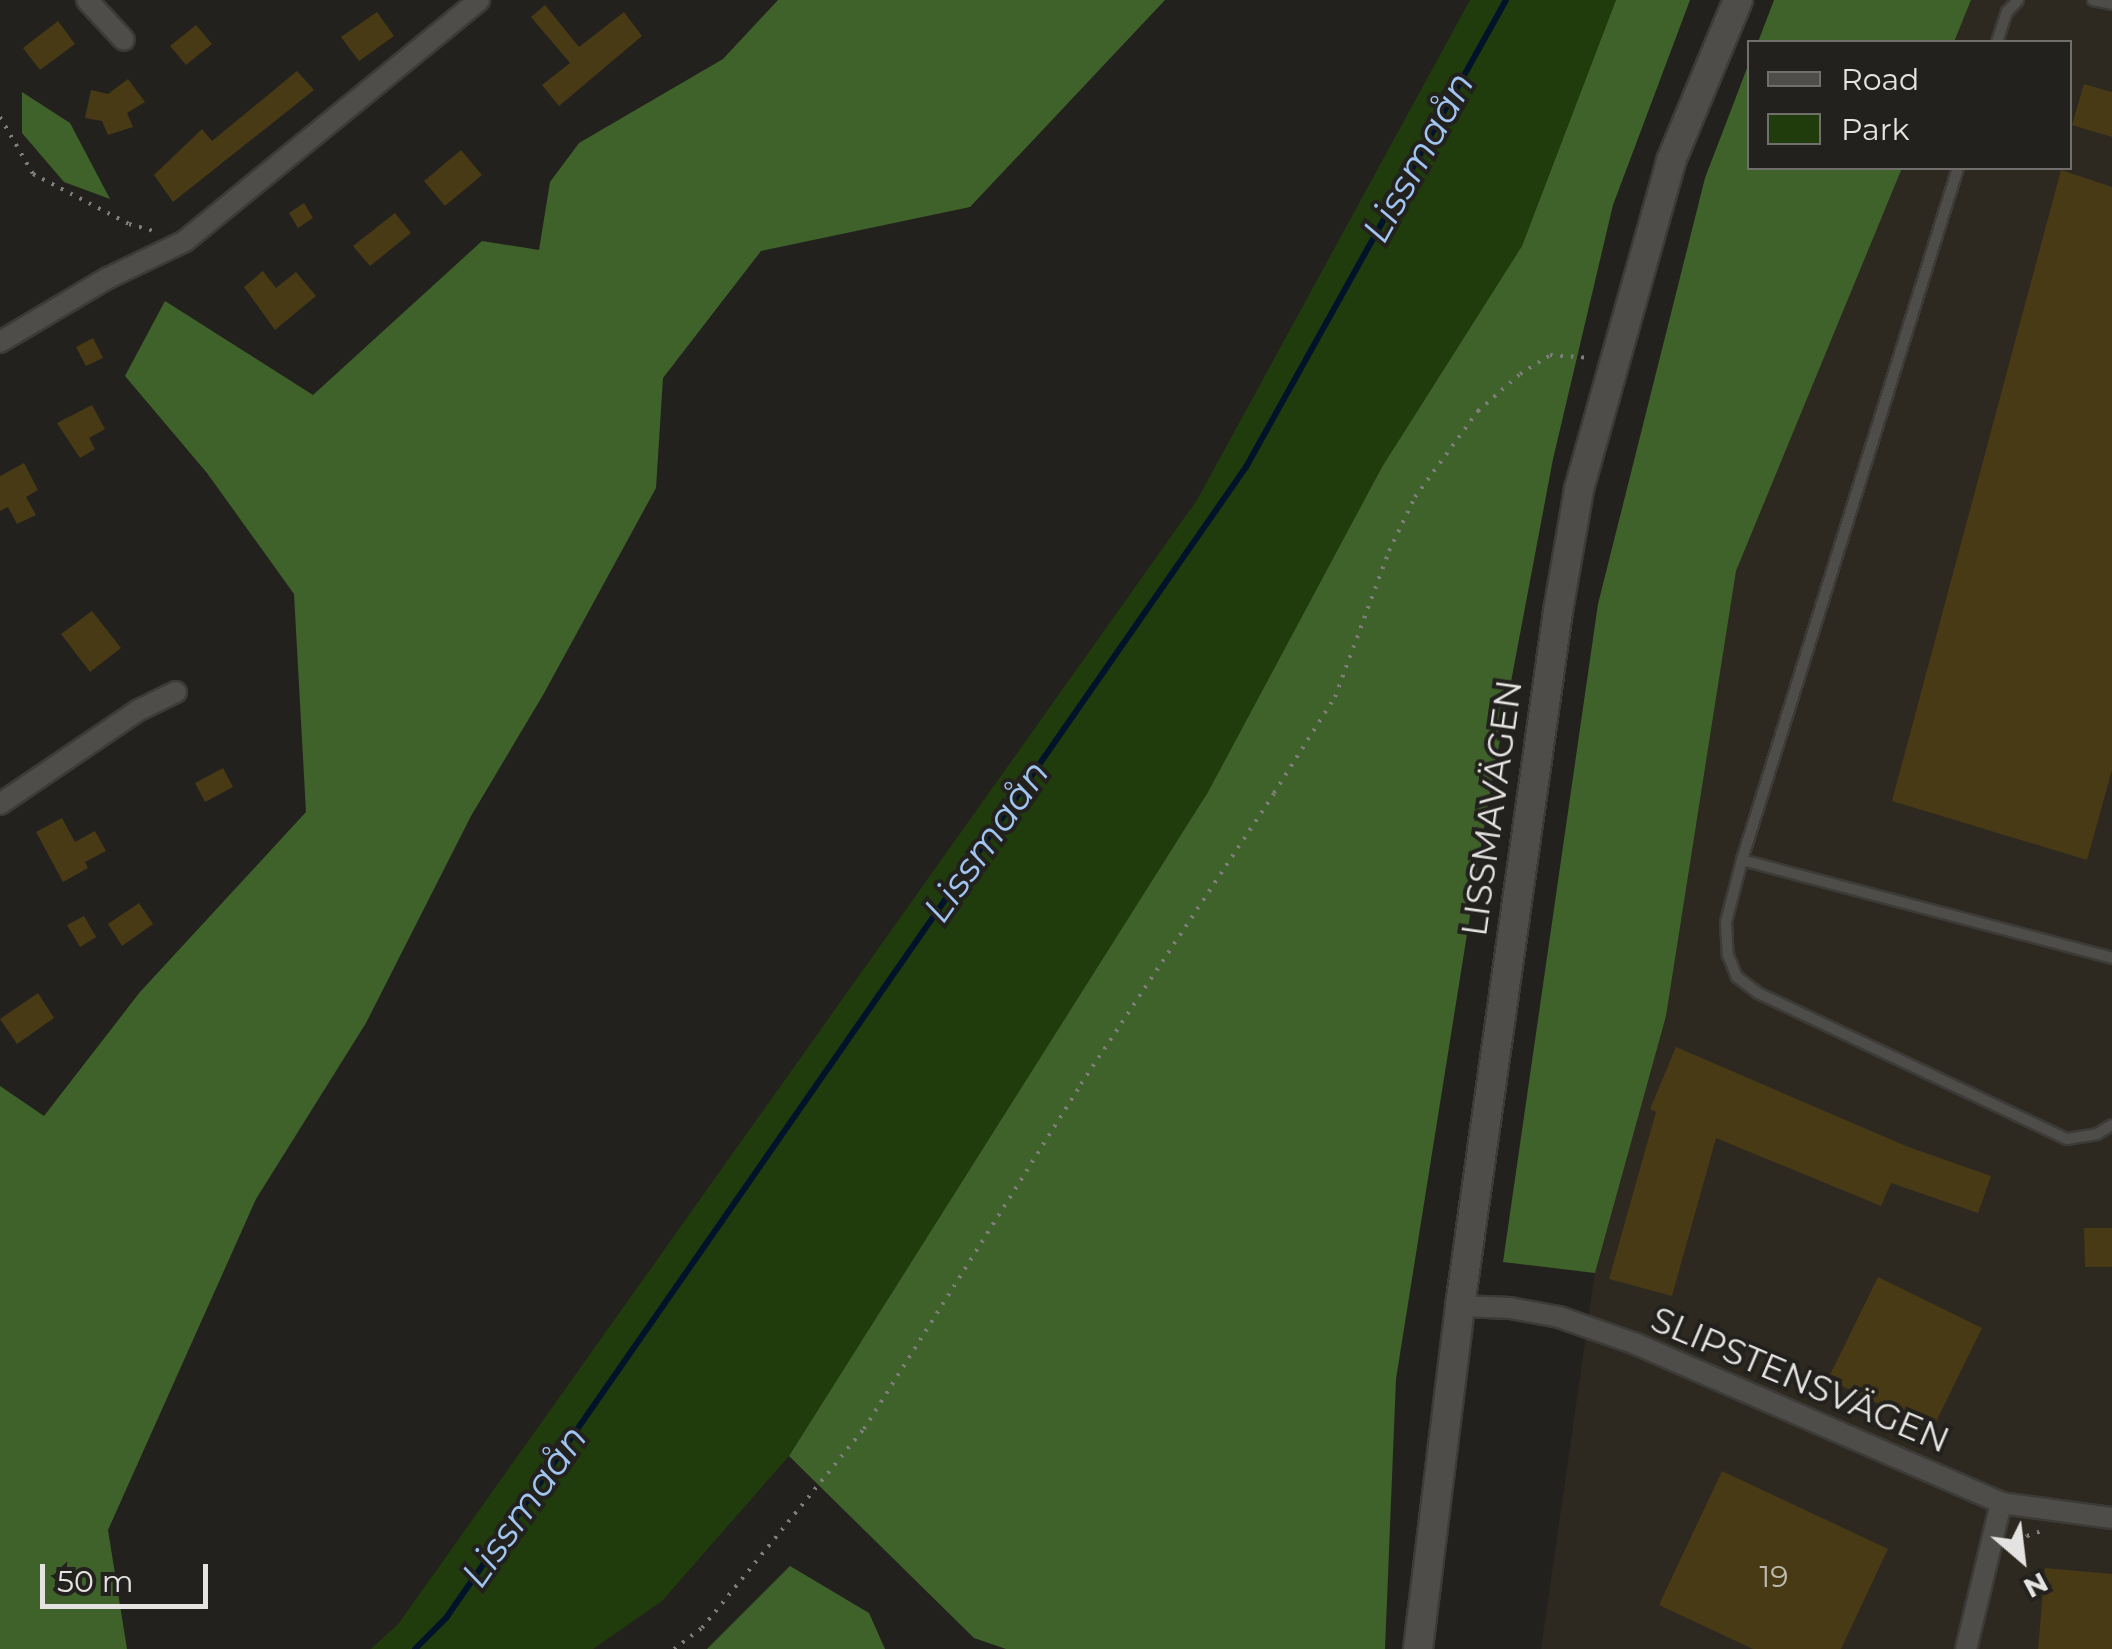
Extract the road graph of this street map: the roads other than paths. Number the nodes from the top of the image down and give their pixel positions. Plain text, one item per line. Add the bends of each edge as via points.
1 (87, 0) edge
2 (479, 0) edge
3 (1738, 0) edge
4 (2018, 0) edge
5 (2093, 0) edge
6 (2112, 4) edge
7 (124, 40) dead end
8 (1998, 40) edge
9 (1957, 170) edge
10 (0, 342) edge
11 (176, 692) dead end
12 (0, 804) edge
13 (1742, 860) junction
14 (2112, 958) edge
15 (2112, 1125) edge
16 (1460, 1306) junction
17 (2001, 1503) junction
18 (2112, 1518) edge
19 (1418, 1649) edge
20 (1966, 1649) edge

1 - 7 street
2 - 10 street via 185,241
3 - 16 street, LISSMAVÄGEN via 1671,161 1579,488
4 - 8 lane
5 - 6 lane
9 - 13 lane
11 - 12 street
13 - 14 lane
13 - 15 lane via 1726,922 1728,955 1737,977 1758,993 2067,1139
16 - 17 street, SLIPSTENSVÄGEN via 1559,1317 1636,1344
16 - 19 street, LISSMAVÄGEN
17 - 18 street, SLIPSTENSVÄGEN
17 - 20 street

